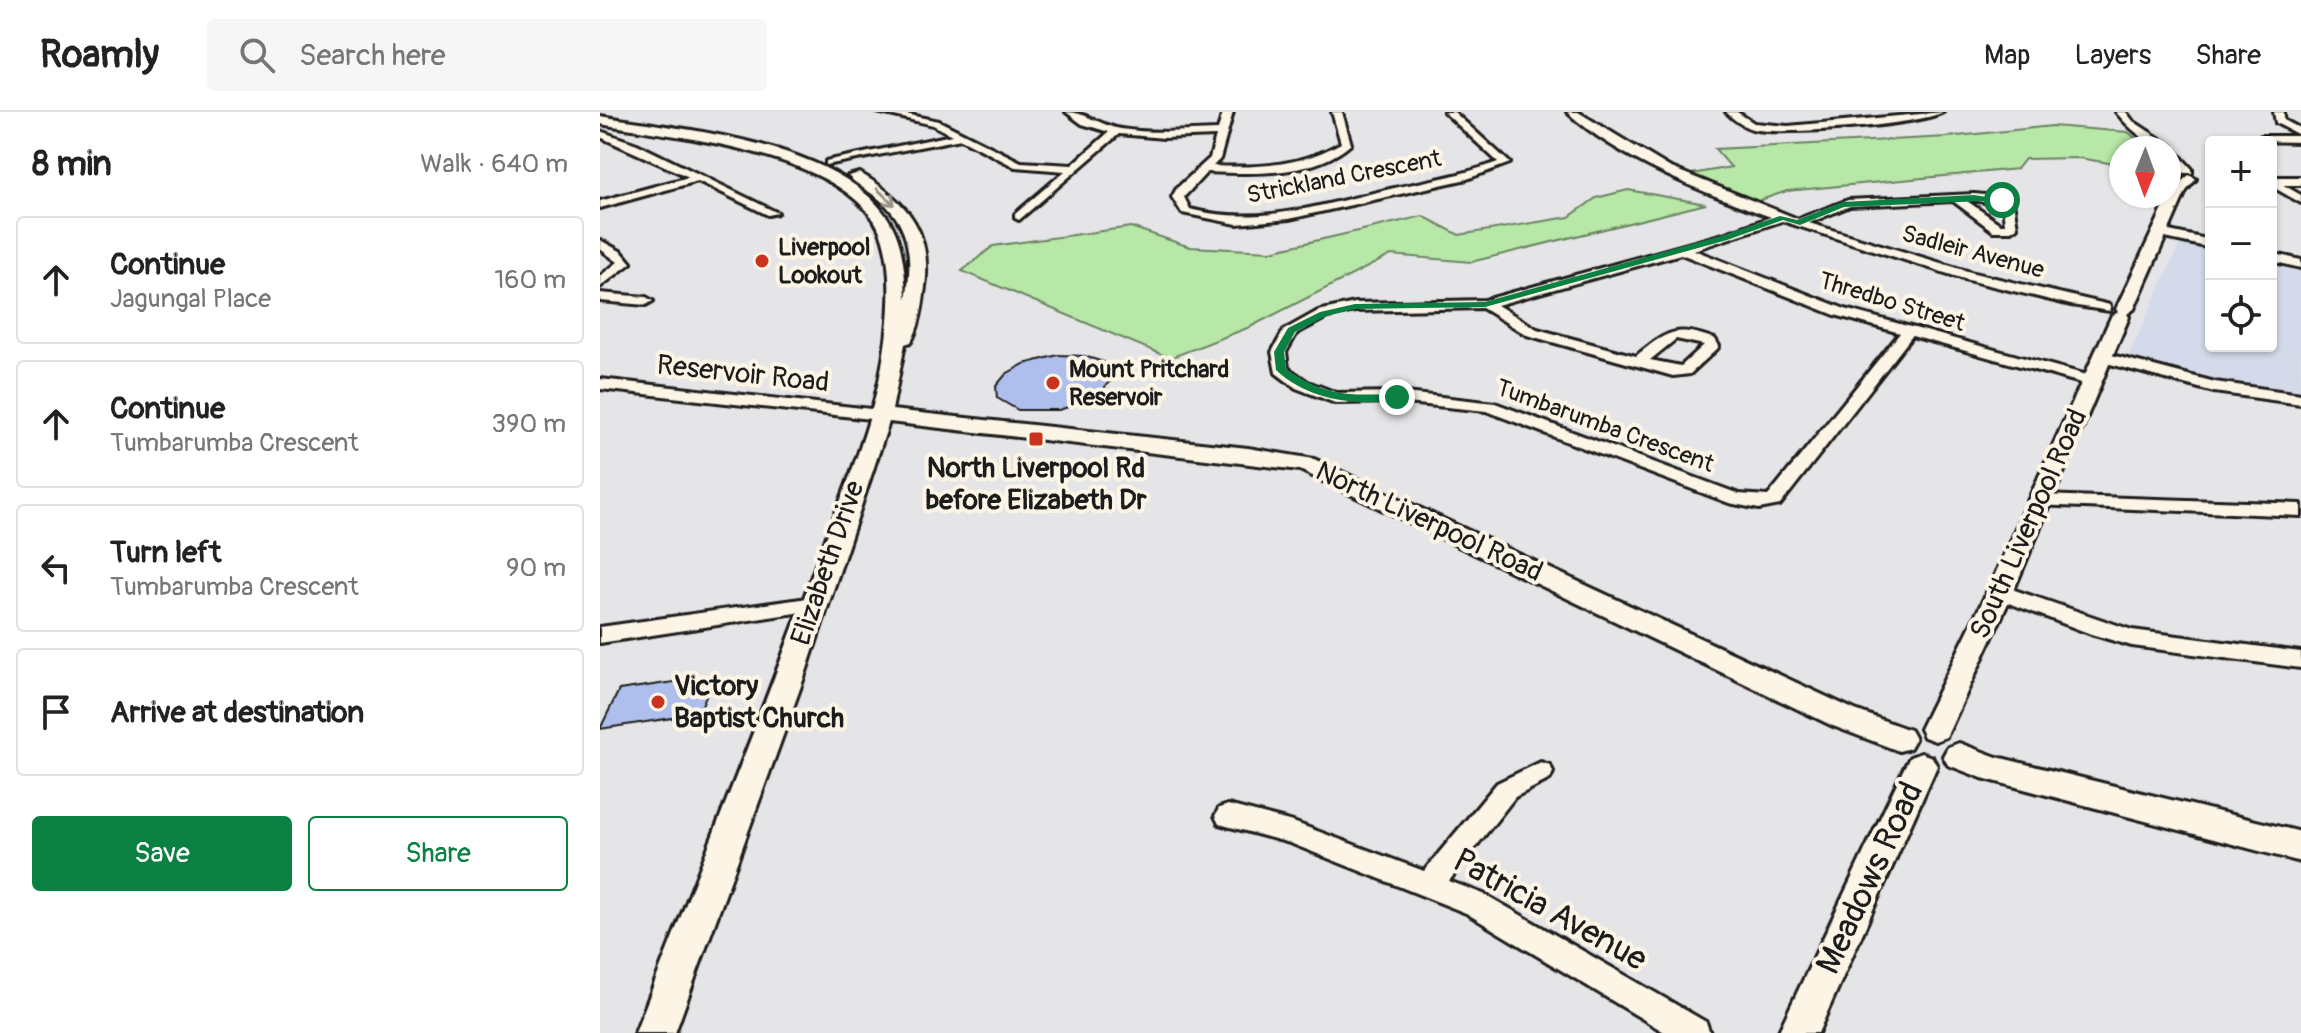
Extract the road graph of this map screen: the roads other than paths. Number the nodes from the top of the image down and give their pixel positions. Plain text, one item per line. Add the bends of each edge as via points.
1 (882, 112) edge
2 (1071, 112) edge
3 (1228, 112) edge
4 (1337, 112) edge
5 (1449, 112) edge
6 (1572, 112) edge
7 (1731, 112) edge
8 (1938, 112) edge
9 (2121, 112) edge
10 (2279, 112) edge
11 (600, 113) edge
12 (600, 120) edge
13 (1117, 131) junction
14 (1222, 133) junction
15 (2301, 133) edge
16 (600, 134) edge
17 (962, 136) junction
18 (2149, 136) edge
19 (2277, 139) edge
20 (2301, 139) edge
21 (830, 163) junction
22 (2181, 165) edge
23 (1072, 168) junction
24 (1206, 169) junction
25 (2189, 175) joint
26 (698, 178) junction
27 (2277, 181) edge
28 (2301, 181) edge
29 (2277, 185) edge
30 (1956, 198) dead end
31 (2301, 200) edge
32 (600, 205) edge
33 (772, 213) dead end
34 (1019, 216) dead end
35 (1790, 220) junction
36 (2160, 233) junction
37 (2205, 243) edge
38 (600, 244) edge
39 (1683, 250) junction
40 (2277, 258) edge
41 (2301, 264) edge
42 (600, 283) edge
43 (600, 297) edge
44 (646, 301) dead end
45 (1485, 304) junction
46 (2117, 311) junction
47 (1908, 332) junction
48 (2104, 358) junction
49 (893, 360) junction
50 (1638, 362) dead end
51 (2092, 381) junction
52 (600, 384) edge
53 (2301, 399) edge
54 (880, 415) junction
55 (2041, 501) junction
56 (2301, 510) edge
57 (2000, 592) junction
58 (815, 604) junction
59 (600, 635) edge
60 (2301, 660) edge
61 (1935, 729) junction
62 (1899, 739) junction
63 (1959, 756) junction
64 (1921, 766) junction
65 (1541, 772) dead end
66 (1228, 816) dead end
67 (2301, 847) edge
68 (1430, 884) junction
69 (655, 1033) edge
70 (1695, 1033) edge
71 (1798, 1033) edge

1 - 17 street via 921,119
2 - 13 street
3 - 14 street, Strickland Crescent
4 - 24 street via 1346,144 1335,152 1275,168
5 - 24 street, Strickland Crescent via 1505,163 1252,220 1212,218 1183,208 1181,190
6 - 35 street, Sadleir Avenue via 1644,158
7 - 8 street via 1749,125 1773,128
9 - 18 street
10 - 15 street via 2279,121
11 - 21 main road, Elizabeth Drive via 763,143
12 - 49 main road, Elizabeth Drive via 777,156 854,191 880,218 893,250
13 - 14 street
13 - 23 street
14 - 24 street, Strickland Crescent via 1215,159
16 - 26 street
17 - 21 street
17 - 23 street via 1019,165
19 - 20 street
21 -> 49 main road, Elizabeth Drive via 875,187 906,216 915,233 921,273 909,329
22 - 25 street
23 - 34 street
25 - 36 main road, South Liverpool Road
26 - 32 street
26 - 33 street
27 - 28 main road
29 - 31 street
30 - 35 street, Tumbarumba Crescent via 1848,203
35 - 39 street, Tumbarumba Crescent
35 - 46 street, Sadleir Avenue via 1930,264
36 - 37 street
36 - 46 main road, South Liverpool Road
38 - 42 street via 625,263
39 - 45 street, Tumbarumba Crescent
39 - 47 street, Thredbo Street via 1840,312
40 - 41 street
43 - 44 street
45 - 47 street, Tumbarumba Crescent via 1355,307 1323,314 1291,330 1279,352 1281,370 1335,398 1397,397 1489,406 1735,499 1759,503 1774,501
45 - 50 street via 1532,332
46 - 48 main road, South Liverpool Road
47 - 51 street, Thredbo Street
48 - 51 main road, South Liverpool Road
48 - 53 street via 2214,387
49 - 54 main road, Elizabeth Drive
51 - 55 main road, South Liverpool Road
52 - 54 street, Reservoir Road
54 - 58 main road, Elizabeth Drive
54 - 62 main road, North Liverpool Road via 1306,464 1844,718
55 - 56 street
55 - 57 main road, South Liverpool Road
57 - 60 street via 2132,638
57 - 61 main road, South Liverpool Road
58 - 59 street
58 - 69 main road, Elizabeth Drive
61 - 62 main road via 1909,727
61 - 63 main road via 1952,741
62 - 64 main road via 1904,754
63 - 64 main road via 1945,770
63 - 67 main road
64 - 71 main road, Meadows Road
65 - 68 street via 1506,790
66 - 68 street, Patricia Avenue via 1293,833
68 - 70 street, Patricia Avenue via 1476,904

